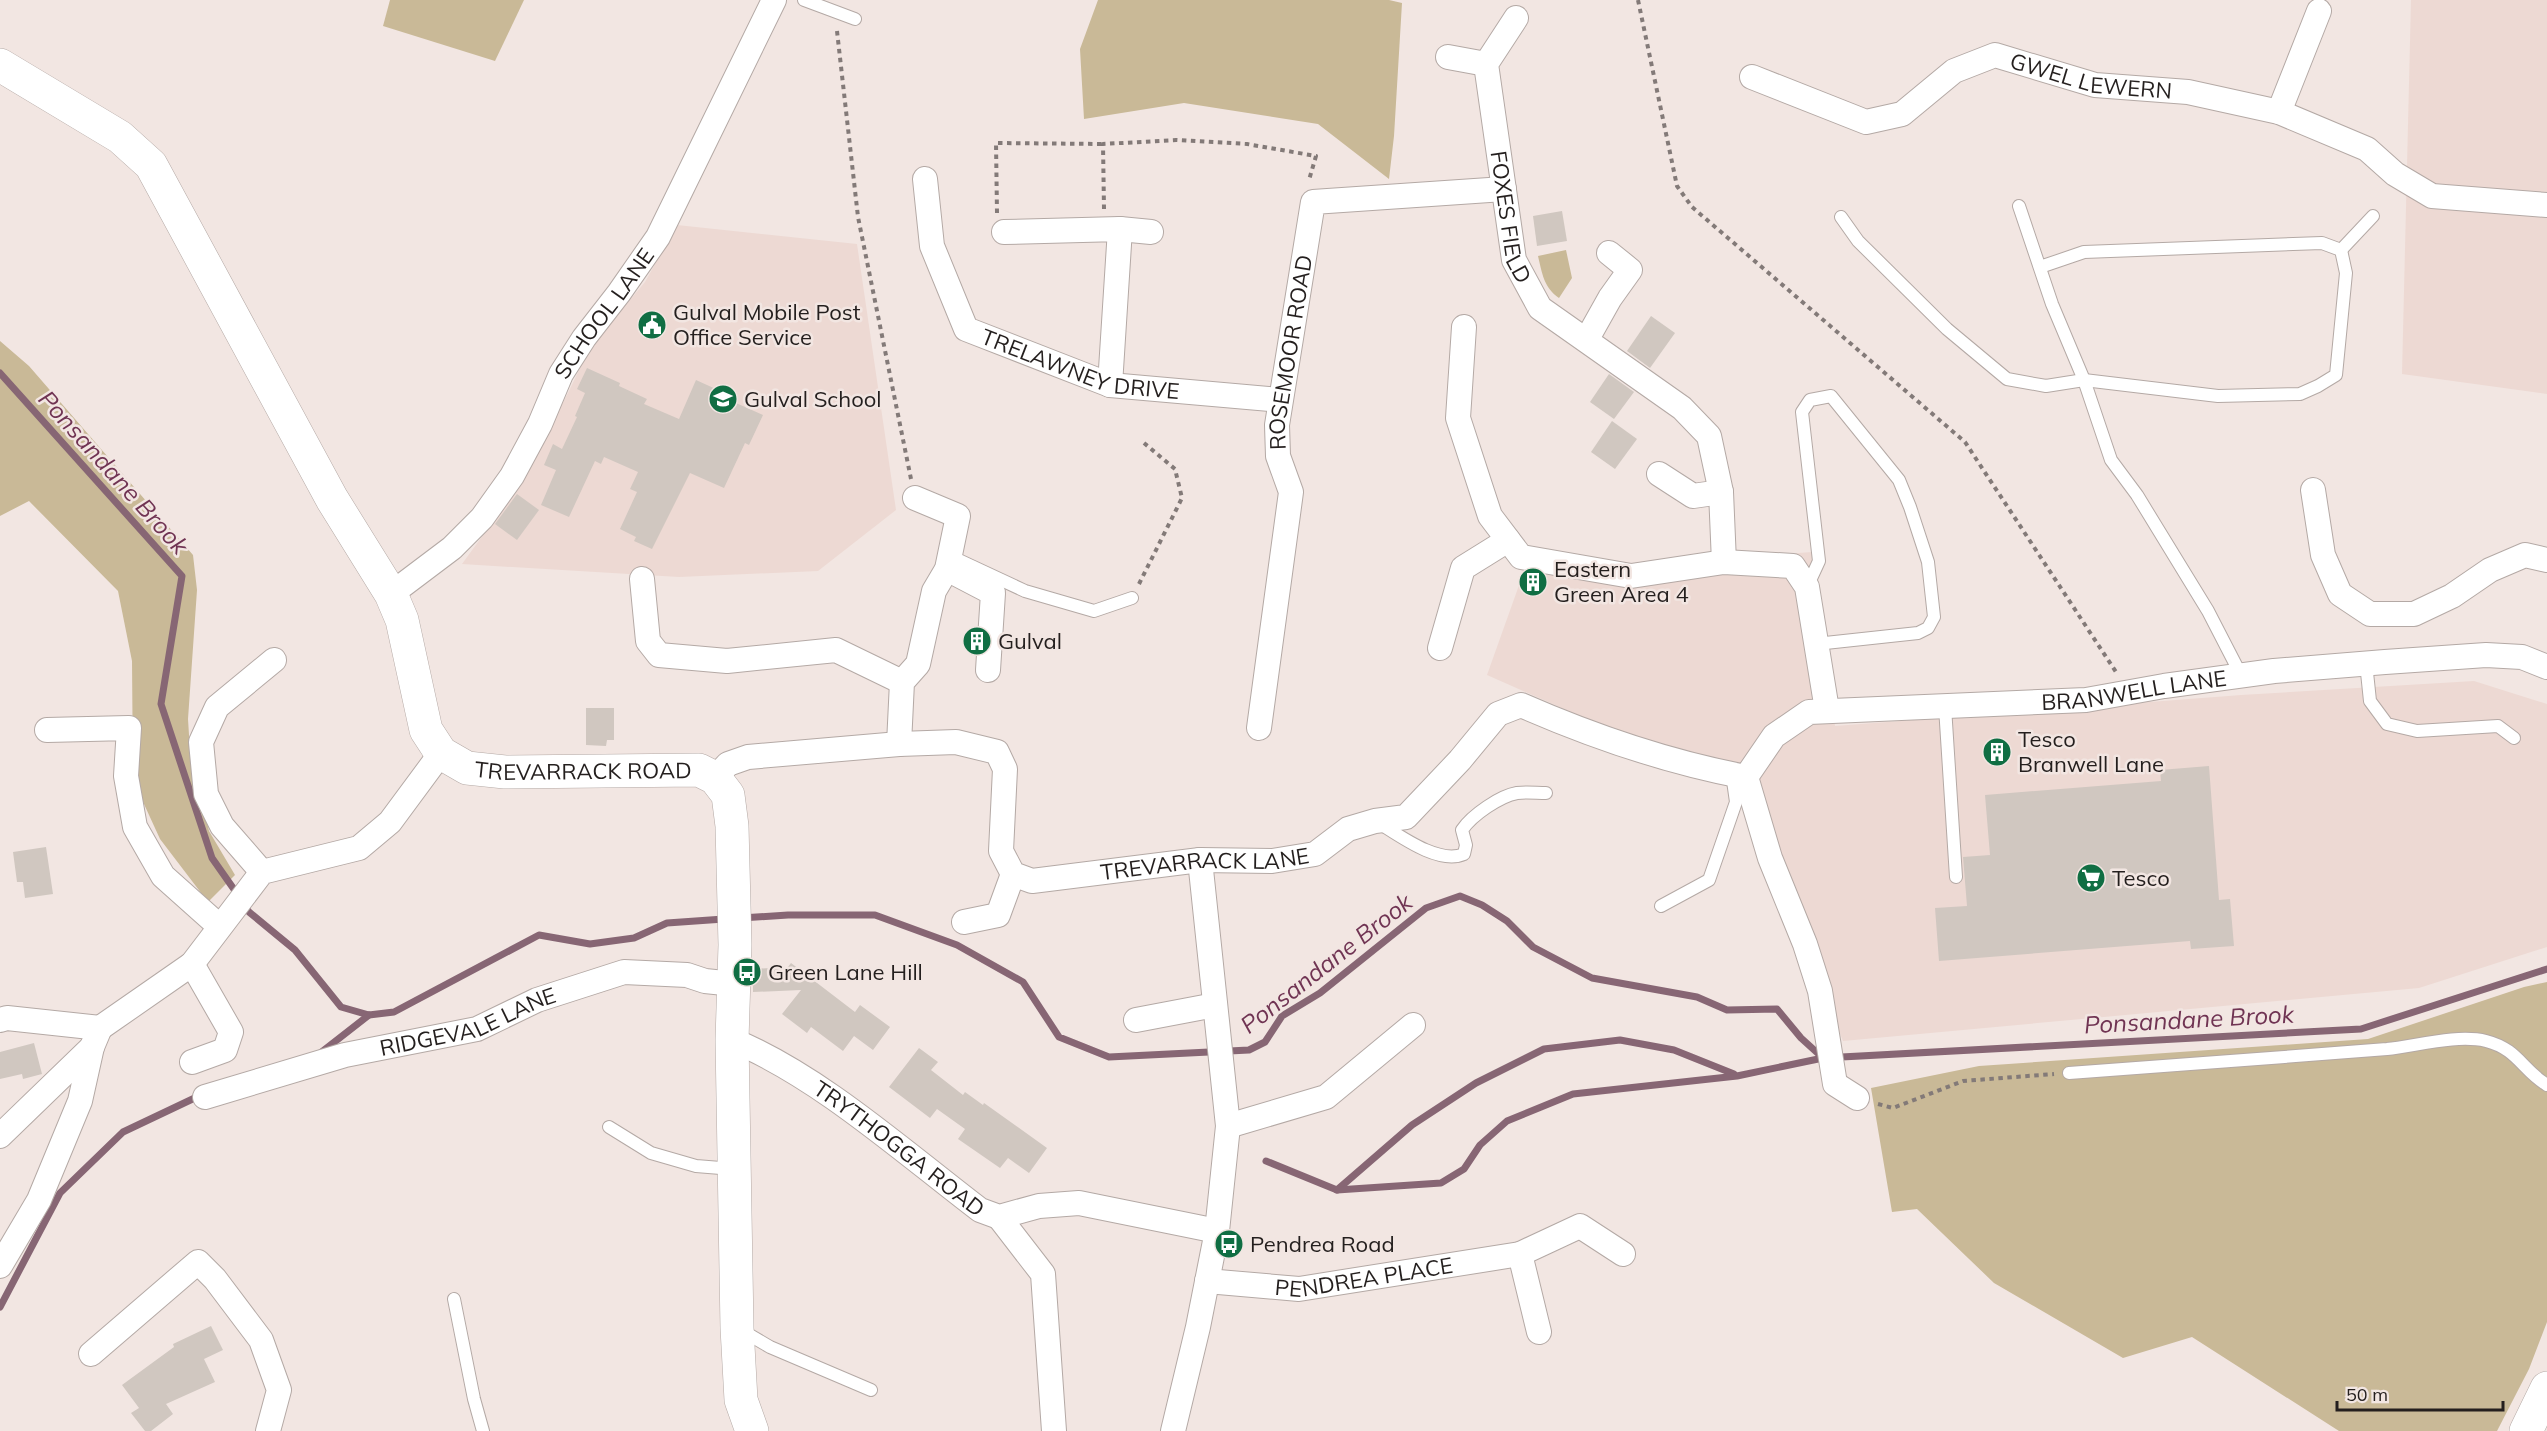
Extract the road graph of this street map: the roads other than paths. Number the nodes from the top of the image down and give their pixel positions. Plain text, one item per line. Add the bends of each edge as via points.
1 (774, 0) edge
2 (804, 0) edge
3 (2319, 10) dead end
4 (1516, 18) dead end
5 (855, 19) dead end
6 (1448, 57) dead end
7 (1486, 64) junction
8 (0, 65) edge
9 (1752, 77) dead end
10 (2279, 112) junction
11 (926, 179) dead end
12 (1504, 189) junction
13 (2547, 205) edge
14 (2019, 206) dead end
15 (2373, 216) dead end
16 (1841, 217) dead end
17 (1112, 229) junction
18 (1006, 232) road end
19 (1151, 232) dead end
20 (2341, 250) junction
21 (1608, 253) dead end
22 (2040, 267) junction
23 (1464, 327) dead end
24 (1587, 339) junction
25 (2084, 380) junction
26 (1110, 385) junction
27 (1280, 400) junction
28 (1659, 474) dead end
29 (2313, 490) dead end
30 (1721, 492) junction
31 (915, 498) road end
32 (1508, 540) junction
33 (2547, 560) edge
34 (948, 562) junction
35 (1724, 562) junction
36 (642, 579) dead end
37 (1807, 587) junction
38 (391, 594) junction
39 (1132, 598) road end
40 (1816, 644) junction
41 (1440, 648) dead end
42 (274, 660) dead end
43 (2366, 663) junction
44 (2547, 667) edge
45 (988, 670) dead end
46 (2241, 675) junction
47 (902, 682) junction
48 (1945, 706) junction
49 (1827, 710) junction
50 (1259, 728) dead end
51 (48, 730) dead end
52 (2514, 738) dead end
53 (898, 744) junction
54 (441, 753) junction
55 (1739, 775) junction
56 (716, 778) junction
57 (1546, 793) dead end
58 (1375, 821) junction
59 (1200, 860) junction
60 (1013, 874) junction
61 (258, 876) junction
62 (1956, 877) dead end
63 (1661, 906) dead end
64 (226, 918) junction
65 (964, 922) dead end
66 (192, 964) junction
67 (734, 984) junction
68 (1215, 1005) junction
69 (0, 1020) edge
70 (1136, 1020) dead end
71 (1413, 1025) dead end
72 (96, 1038) junction
73 (732, 1040) junction
74 (192, 1062) dead end
75 (2069, 1073) road end
76 (2547, 1085) edge
77 (205, 1097) dead end
78 (1857, 1098) road end
79 (1228, 1126) junction
80 (609, 1127) dead end
81 (0, 1136) edge
82 (735, 1169) junction
83 (999, 1217) junction
84 (1216, 1231) junction
85 (1521, 1254) junction
86 (1623, 1254) dead end
87 (0, 1266) edge
88 (1207, 1281) junction
89 (454, 1299) dead end
90 (737, 1328) junction
91 (1539, 1332) dead end
92 (91, 1354) dead end
93 (2547, 1388) edge
94 (871, 1390) dead end
95 (267, 1430) edge
96 (483, 1431) edge
97 (752, 1431) edge
98 (1054, 1431) edge
99 (1173, 1431) edge
100 (2526, 1431) edge

1 - 38 street, SCHOOL LANE via 658,237 561,374 512,476 482,518 452,548
2 - 5 lane
3 - 10 street
4 - 7 street
6 - 7 street
7 - 12 street, FOXES FIELD
8 - 38 main road via 120,137 151,165 332,499
9 - 10 street, GWEL LEWERN via 1866,122 1902,114 1954,71 1995,56 2095,85 2188,92
10 - 13 street, GWEL LEWERN via 2367,149 2395,174 2432,196
11 - 26 street, TRELAWNEY DRIVE via 932,246 966,329
12 - 24 street, FOXES FIELD via 1514,260 1540,308
12 - 27 street, ROSEMOOR ROAD via 1313,202
14 - 22 lane
15 - 20 lane
16 - 25 lane via 1858,241 1947,329 2007,380 2046,386
17 - 18 street
17 - 19 street
17 - 26 street
20 - 22 lane via 2322,243 2084,252
20 - 25 lane via 2346,273 2336,375 2318,386 2300,394 2218,396
21 - 24 street via 1630,270
22 - 25 lane
23 - 32 street via 1458,418 1490,516
24 - 30 street, FOXES FIELD via 1682,408 1709,436
25 - 46 lane via 2111,460 2208,611
26 - 27 street, TRELAWNEY DRIVE
27 - 50 street, ROSEMOOR ROAD via 1278,456 1290,492
28 - 30 street via 1693,496
29 - 33 street via 2324,555 2340,594 2370,614 2414,614 2452,596 2490,570 2525,555
30 - 35 street, FOXES FIELD
31 - 34 street via 958,516
32 - 35 street via 1521,557 1631,576
32 - 41 street via 1462,568
34 - 39 lane via 1094,611
34 - 45 street via 993,593
34 - 47 street via 934,591 918,664
35 - 37 street via 1792,566
36 - 47 street via 648,641 659,654 727,661 836,650
37 - 40 street
37 - 40 lane via 1819,561 1802,412 1810,400 1831,396 1899,480 1928,562 1934,616 1928,628 1918,633
38 - 54 main road via 402,620 426,730
40 - 49 street
42 - 61 street via 217,707 201,742 206,794 222,826
43 - 44 street, BRANWELL LANE via 2486,656 2522,657
43 - 46 street, BRANWELL LANE
43 - 52 lane via 2370,701 2387,724 2417,731 2498,726
46 - 48 street, BRANWELL LANE via 2086,700
47 - 53 street
48 - 49 street, BRANWELL LANE
48 - 62 lane
49 - 55 street, BRANWELL LANE via 1809,712 1774,735
51 - 64 street via 129,728 126,776 135,828 163,876
53 - 56 street via 748,757 728,764
53 - 60 street via 956,742 997,752 1005,769 1001,851
54 - 56 main road, TREVARRACK ROAD via 467,768 505,772 699,770
54 - 61 street via 390,822 359,848
55 - 58 street, TREVARRACK LANE via 1648,754 1521,705 1498,714 1406,817
55 - 63 lane via 1737,802 1708,880
55 - 78 street via 1820,991 1836,1084
56 - 67 main road via 728,795 732,826
57 - 58 lane via 1517,793 1502,798 1462,830 1464,854 1456,858 1442,857
58 - 59 street, TREVARRACK LANE via 1348,829 1315,854 1272,861
59 - 60 street, TREVARRACK LANE via 1032,881
59 - 68 street
60 - 65 street via 998,915
61 - 64 street
64 - 66 street
66 - 72 street
66 - 74 street via 231,1032 225,1050
67 - 73 main road
67 - 77 street, RIDGEVALE LANE via 687,975 624,972 537,1000 477,1029 345,1055
68 - 70 street
68 - 79 street
69 - 72 street via 7,1018
71 - 79 street via 1326,1096
72 - 81 street
72 - 87 street via 80,1101 39,1200
73 - 82 main road
73 - 83 street, TRYTHOGGA ROAD via 768,1056 840,1103 980,1210
75 - 76 lane via 2388,1049 2467,1039 2501,1046
79 - 84 street
80 - 82 lane via 651,1153 696,1166
82 - 90 main road
83 - 84 street, TRYTHOGGA ROAD via 1039,1206 1079,1203
83 - 98 street via 1043,1275
84 - 88 street
85 - 86 street, PENDREA PLACE via 1580,1226
85 - 88 street, PENDREA PLACE via 1299,1289
85 - 91 street
88 - 99 street
89 - 96 lane
90 - 94 lane via 770,1347
90 - 97 main road via 741,1400
92 - 95 street via 198,1262 261,1340 279,1390
93 - 100 main road

